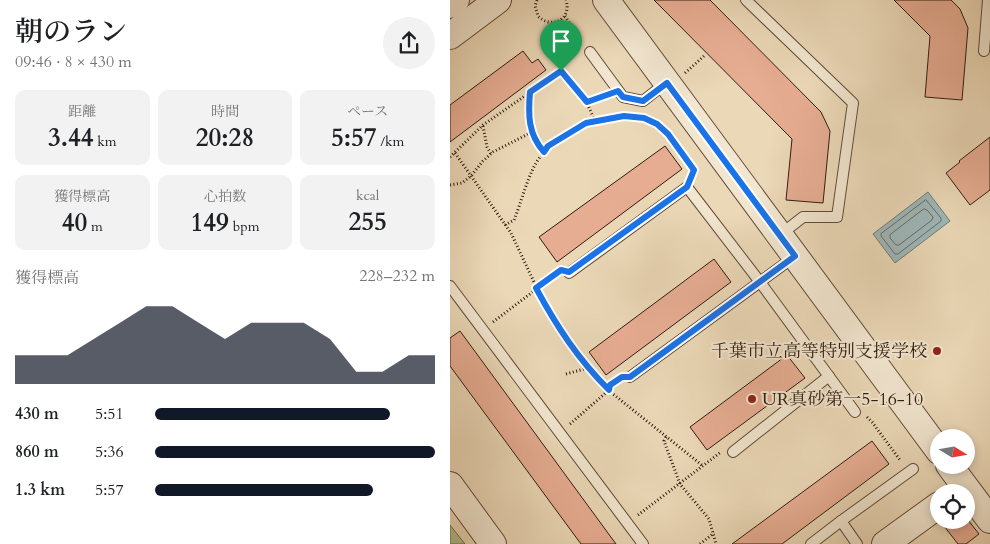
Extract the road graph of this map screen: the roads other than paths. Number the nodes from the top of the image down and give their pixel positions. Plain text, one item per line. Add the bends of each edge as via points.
1 (456, 0) edge
2 (498, 0) edge
3 (606, 0) edge
4 (746, 0) edge
5 (988, 0) edge
6 (450, 5) edge
7 (450, 36) edge
8 (984, 51) dead end
9 (590, 52) dead end
10 (673, 81) junction
11 (780, 235) junction
12 (795, 256) junction
13 (569, 272) road end
14 (760, 282) junction
15 (450, 286) edge
16 (829, 376) junction
17 (630, 377) road end
18 (855, 412) road end
19 (930, 439) edge
20 (730, 450) road end
21 (913, 469) dead end
22 (450, 485) edge
23 (975, 504) edge
24 (930, 512) edge
25 (990, 520) edge
26 (841, 521) junction
27 (493, 544) edge
28 (643, 544) edge
29 (811, 544) edge
30 (857, 544) edge
31 (885, 544) edge

1 - 6 street
2 - 7 street
3 - 10 street
4 - 11 lane via 853,103 837,217 802,217
5 - 8 lane
9 - 10 lane via 623,97 643,101
10 - 11 street
11 - 12 street
12 - 14 lane
12 - 19 street
13 - 14 lane via 687,187
14 - 16 lane
14 - 17 lane
15 - 28 lane
16 - 18 lane
16 - 20 lane
21 - 26 lane
22 - 27 street
23 - 25 street
24 - 31 street
26 - 29 lane
26 - 30 lane

